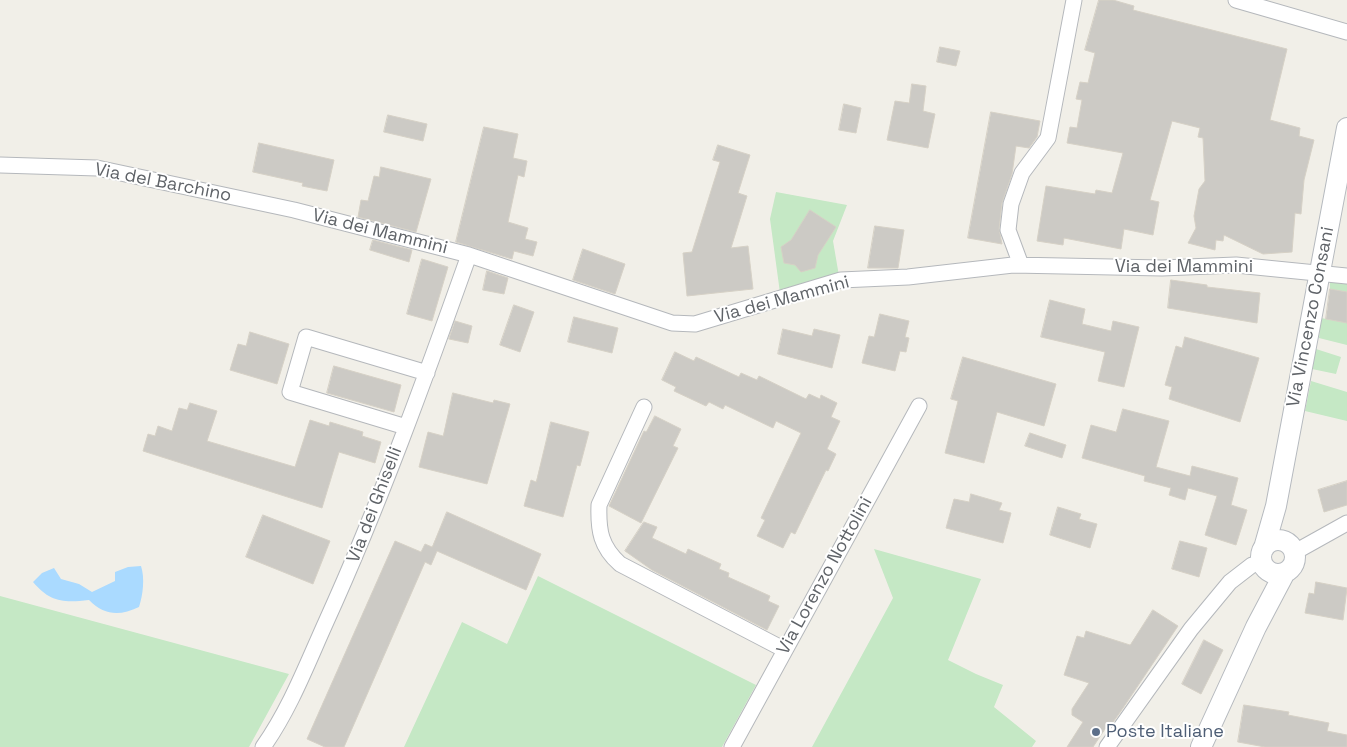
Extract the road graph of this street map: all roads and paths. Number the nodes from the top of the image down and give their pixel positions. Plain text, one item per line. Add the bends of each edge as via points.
1 (1074, 0) edge
2 (1236, 0) edge
3 (1347, 32) edge
4 (1347, 128) edge
5 (0, 165) edge
6 (294, 210) joint
7 (469, 255) junction
8 (1021, 265) junction
9 (1319, 273) junction
10 (1347, 276) edge
11 (427, 373) junction
12 (919, 406) dead end
13 (644, 407) dead end
14 (406, 427) junction
15 (1276, 506) junction
16 (1347, 523) edge
17 (1290, 547) junction
18 (1270, 564) junction
19 (785, 650) junction
20 (263, 747) edge
21 (732, 747) edge
22 (1107, 747) edge
23 (1201, 747) edge

1 - 8 street via 1048,138 1022,173 1011,204 1008,230
2 - 3 street
4 - 9 street, Via Vincenzo Consani
5 - 6 street, Via del Barchino via 97,168
6 - 7 street, Via dei Mammini
7 - 8 street, Via dei Mammini via 646,316 672,323 695,324 841,280 908,277
7 - 11 street, Via dei Ghiselli
8 - 9 street, Via dei Mammini via 1162,268 1236,265
9 - 10 street, Via dei Mammini
9 - 15 street, Via Vincenzo Consani
11 - 14 street, Via dei Ghiselli
11 - 14 street via 306,337 290,392
12 - 19 street, Via Lorenzo Nottolini
13 - 19 street via 598,505 598,523 608,553 620,564
14 - 20 street, Via dei Ghiselli via 348,574 288,705
15 - 17 street, Via Vincenzo Consani via 1279,525
15 - 18 street, Via Vincenzo Consani
16 - 17 street
17 - 18 street via 1272,541
17 - 18 street via 1292,567
18 - 22 street via 1252,565 1230,582 1191,629
18 - 23 street via 1266,608
19 - 21 street, Via Lorenzo Nottolini

